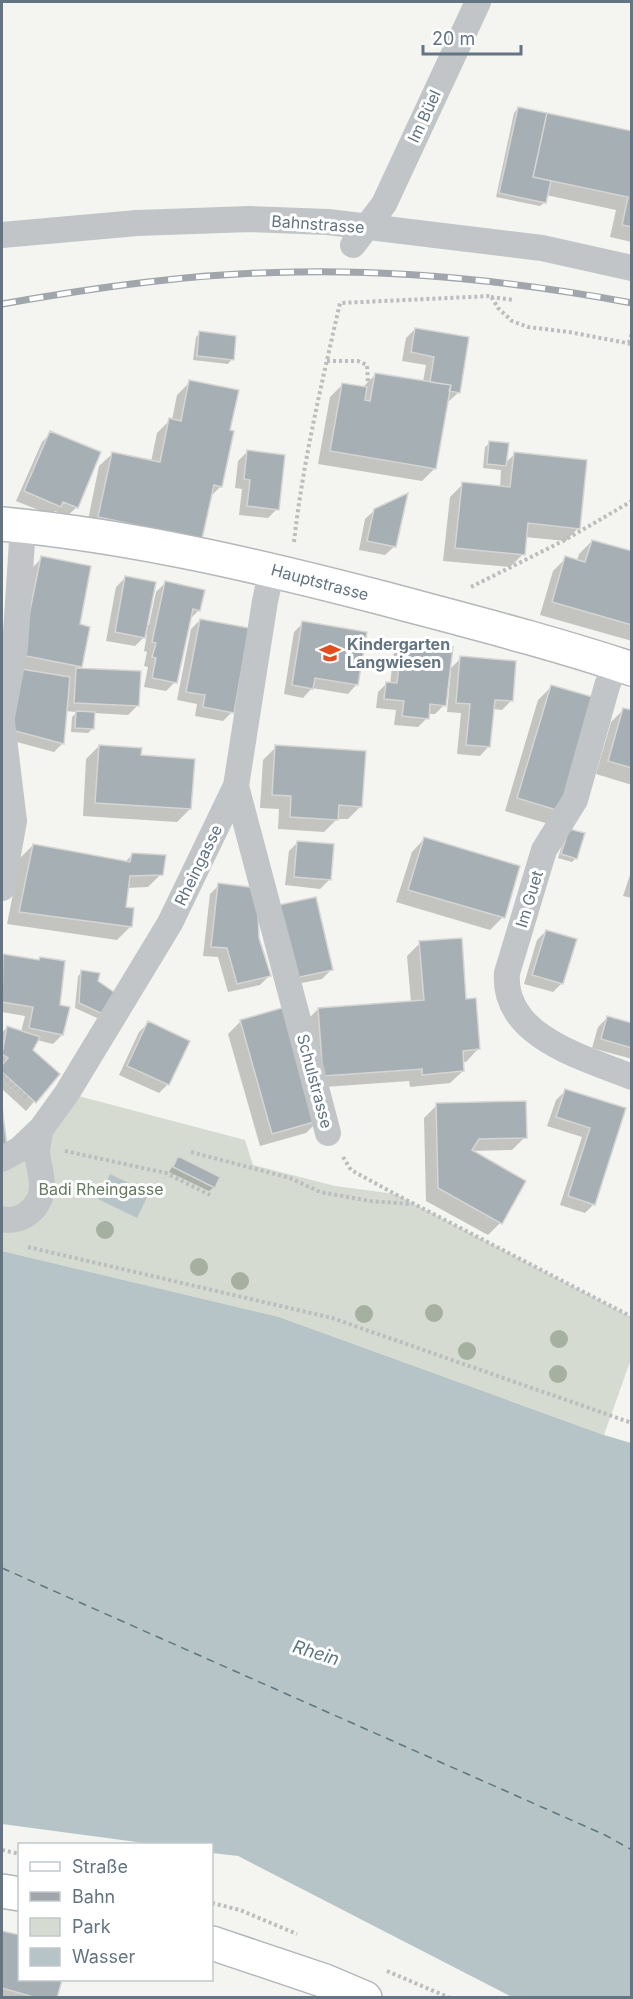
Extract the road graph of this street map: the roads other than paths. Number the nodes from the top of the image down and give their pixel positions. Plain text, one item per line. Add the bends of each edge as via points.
1 (478, 2) edge
2 (2, 235) edge
3 (359, 236) junction
4 (632, 268) edge
5 (12, 525) edge
6 (283, 560) junction
7 (623, 666) edge
8 (2, 719) edge
9 (236, 786) junction
10 (2, 888) edge
11 (632, 1077) edge
12 (328, 1133) road end
13 (39, 1137) junction
14 (2, 1159) edge
15 (2, 1219) edge
16 (2, 1891) edge
17 (18, 1894) edge
18 (213, 1943) edge
19 (364, 1998) edge

1 - 3 street, Im Büel via 384,204
2 - 3 street, Bahnstrasse via 137,223 249,219 328,222
3 - 4 street, Bahnstrasse via 542,248
5 - 6 main road, Hauptstrasse
5 - 8 street via 15,648
6 - 7 main road, Hauptstrasse via 444,615
6 - 9 street, Rheingasse via 265,600
7 - 11 street, Im Guet via 575,800 544,850 506,986 517,1013 542,1038
8 - 10 street via 14,821
9 - 12 street, Schulstrasse
9 - 13 street, Rheingasse via 170,923
13 - 14 street, Rheingasse
13 - 15 street via 37,1152 43,1188 37,1204 25,1217
16 - 17 main road
18 - 19 main road

